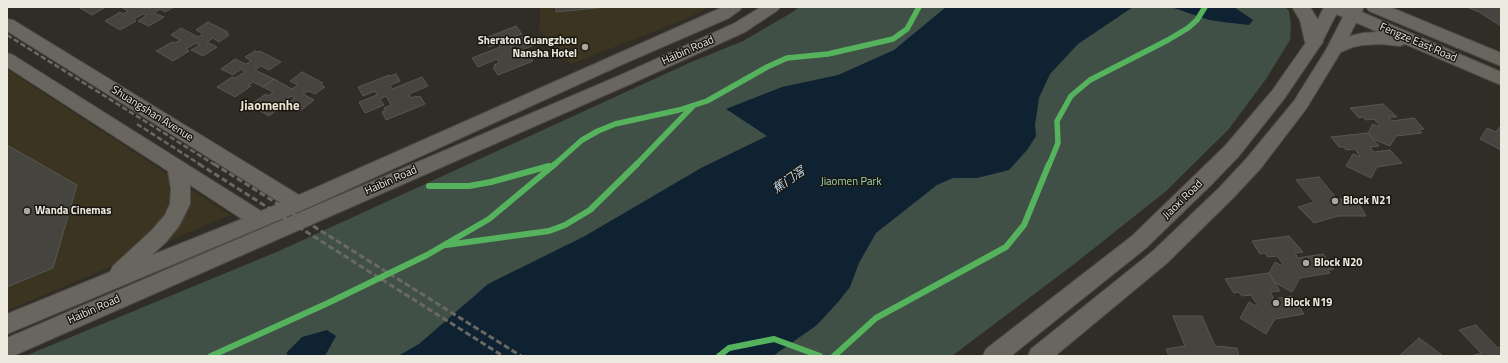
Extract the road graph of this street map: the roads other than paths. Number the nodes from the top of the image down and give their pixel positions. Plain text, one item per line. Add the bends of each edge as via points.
1 (734, 7) edge
2 (772, 7) edge
3 (1301, 7) edge
4 (1332, 7) edge
5 (1336, 7) edge
6 (1375, 7) edge
7 (1355, 11) edge
8 (7, 24) edge
9 (1314, 42) junction
10 (1420, 44) junction
11 (1336, 48) junction
12 (7, 59) edge
13 (1501, 60) edge
14 (1501, 79) edge
15 (174, 164) junction
16 (298, 204) junction
17 (260, 220) junction
18 (106, 283) junction
19 (7, 324) edge
20 (7, 348) edge
21 (994, 356) edge
22 (1039, 356) edge

1 - 16 street, Haibin Road
2 - 20 street, Haibin Road via 739,28 629,78
3 - 9 main road via 1309,20
4 - 9 street, Jiaoxi Road
5 - 7 main road, Fengze East Road
6 - 13 main road, Fengze East Road
7 - 10 main road, Fengze East Road
7 - 11 street
8 - 16 street, Shuangshan Avenue
9 - 21 street, Jiaoxi Road via 1261,117 1204,180 1139,242
10 - 11 main road via 1381,38 1348,42
10 - 14 main road, Fengze East Road
11 - 22 street via 1287,122 1226,193 1160,258
12 - 15 street
15 - 17 street
15 - 18 street via 179,174 181,189 180,204 172,220 135,259
16 - 17 street, Haibin Road
17 - 18 street, Haibin Road
18 - 19 street, Haibin Road

